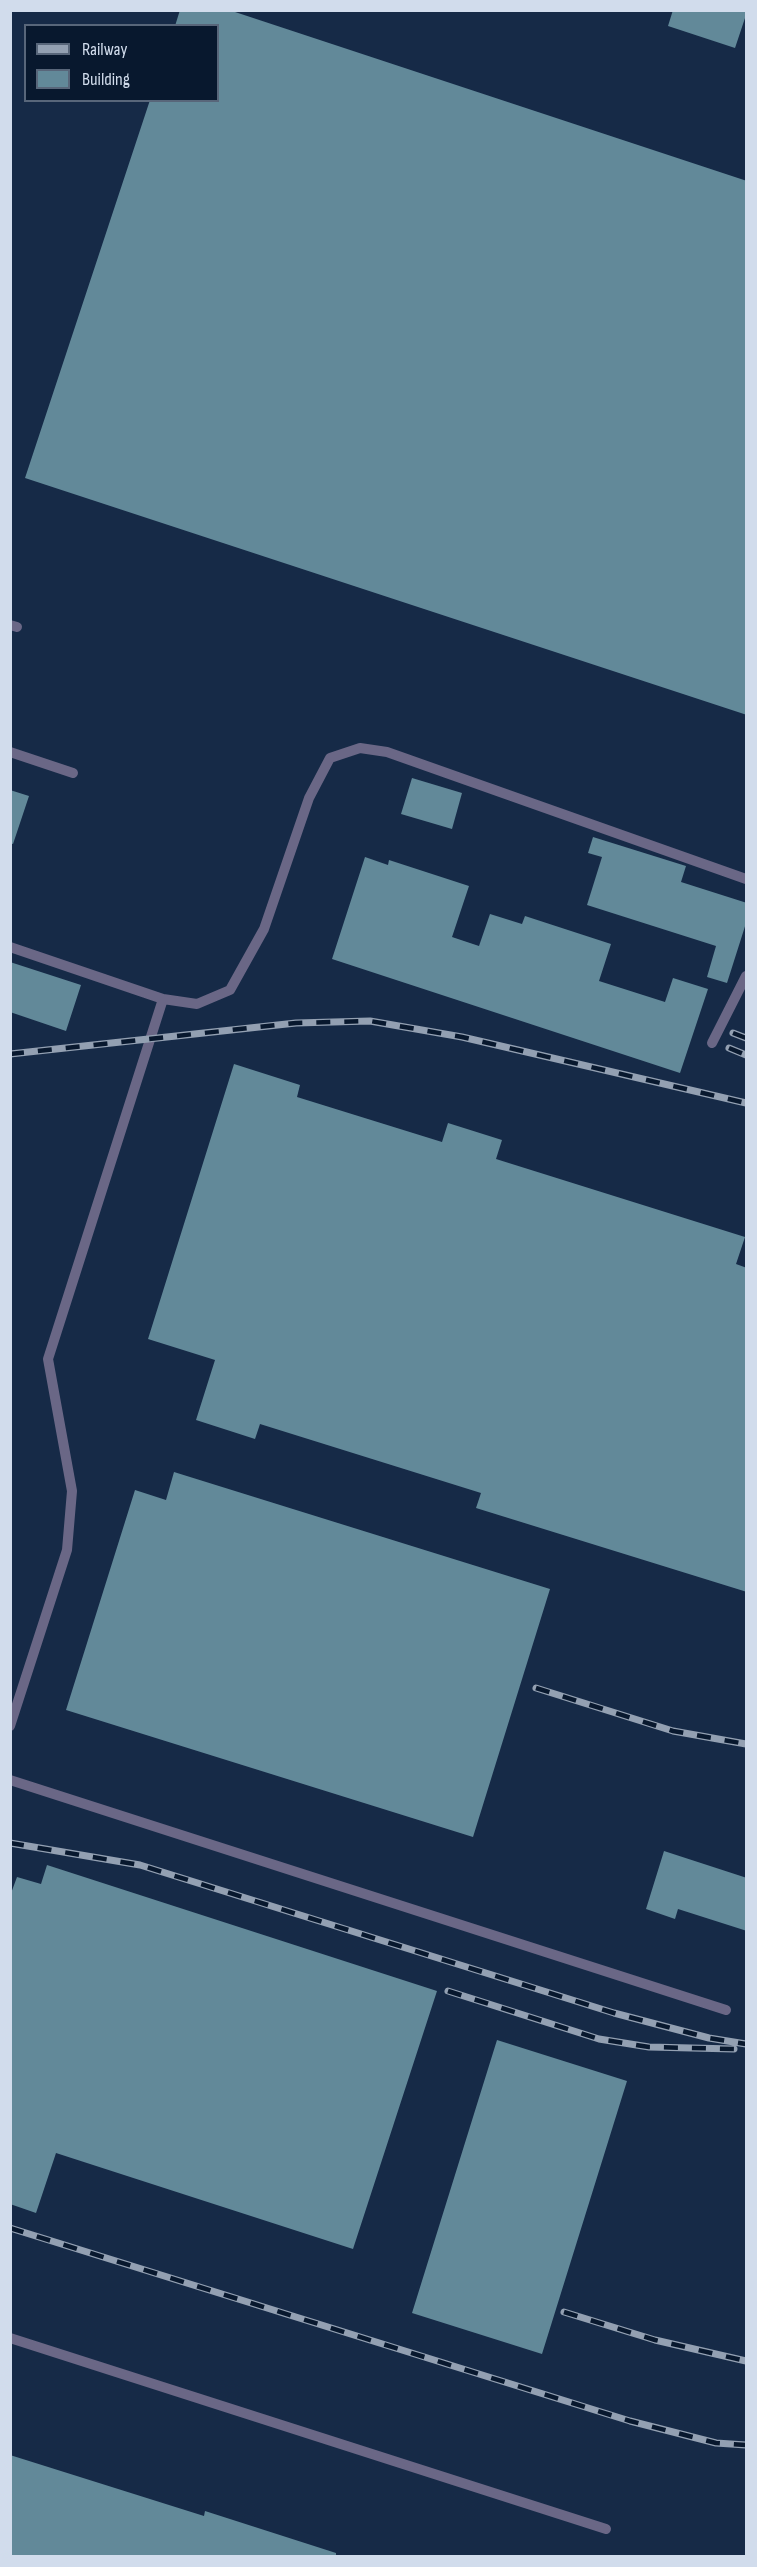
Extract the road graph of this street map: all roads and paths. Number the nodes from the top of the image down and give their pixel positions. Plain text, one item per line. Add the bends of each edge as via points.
1 (10, 752) edge
2 (73, 773) dead end
3 (747, 879) edge
4 (10, 947) edge
5 (747, 976) edge
6 (163, 999) junction
7 (711, 1044) dead end
8 (10, 1726) edge
9 (10, 1779) edge
10 (726, 2010) dead end
11 (10, 2338) edge
12 (606, 2529) dead end

1 - 2 lane
3 - 6 lane via 387,752 360,748 330,758 309,798 264,929 230,990 197,1004
4 - 6 lane
5 - 7 lane
6 - 8 lane via 48,1359 72,1491 68,1550
9 - 10 lane
11 - 12 lane

